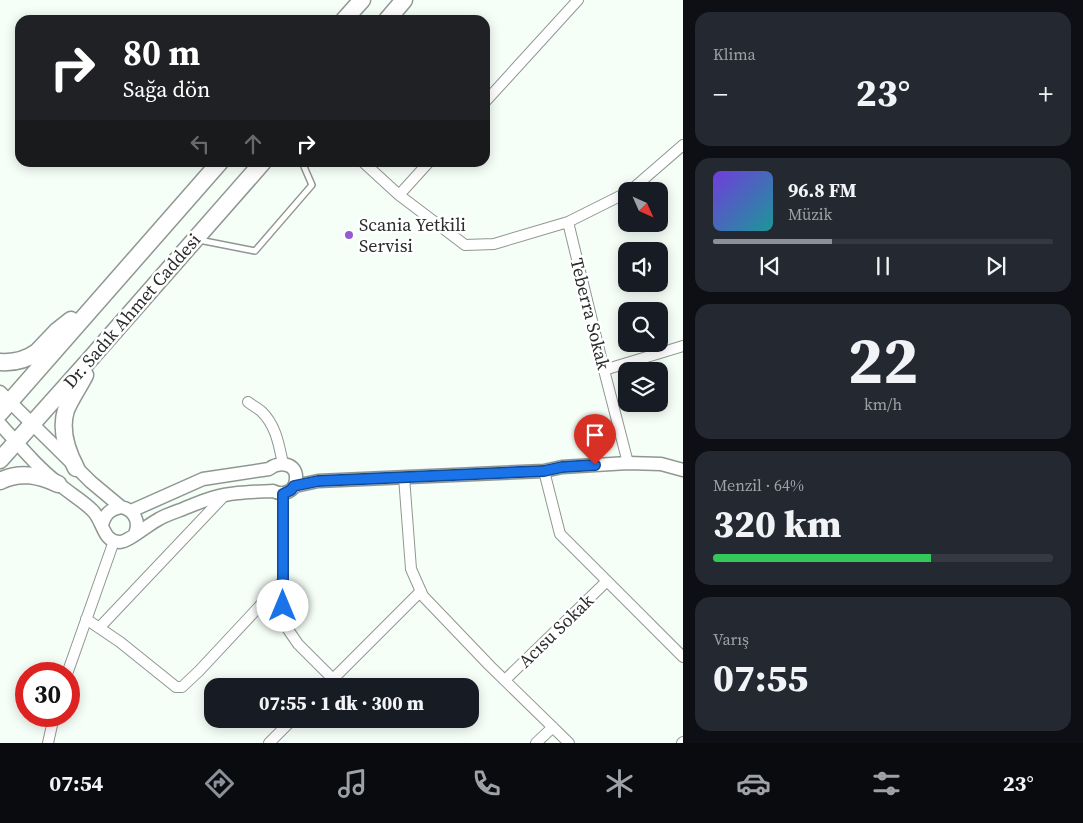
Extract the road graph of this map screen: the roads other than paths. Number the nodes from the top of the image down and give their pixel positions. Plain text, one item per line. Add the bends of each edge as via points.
1 (362, 0) edge
2 (404, 0) edge
3 (578, 0) edge
4 (348, 15) edge
5 (391, 15) edge
6 (490, 97) edge
7 (683, 145) edge
8 (216, 167) edge
9 (259, 167) edge
10 (304, 167) edge
11 (369, 167) edge
12 (425, 167) edge
13 (640, 182) edge
14 (400, 195) junction
15 (618, 197) edge
16 (568, 222) junction
17 (196, 239) junction
18 (93, 308) junction
19 (683, 346) edge
20 (91, 358) junction
21 (0, 362) edge
22 (604, 370) junction
23 (3, 402) edge
24 (248, 402) dead end
25 (0, 424) edge
26 (32, 424) junction
27 (16, 442) junction
28 (0, 460) edge
29 (628, 463) junction
30 (283, 464) junction
31 (76, 468) junction
32 (269, 469) junction
33 (683, 470) edge
34 (544, 471) junction
35 (404, 477) junction
36 (295, 479) junction
37 (0, 482) edge
38 (58, 484) junction
39 (278, 493) junction
40 (225, 495) junction
41 (126, 509) junction
42 (102, 525) junction
43 (135, 534) junction
44 (114, 541) junction
45 (283, 581) junction
46 (606, 581) junction
47 (421, 591) junction
48 (86, 619) junction
49 (99, 628) junction
50 (683, 657) edge
51 (71, 662) edge
52 (325, 678) edge
53 (334, 678) edge
54 (505, 680) junction
55 (52, 727) edge
56 (553, 727) junction
57 (284, 728) edge
58 (50, 742) edge
59 (269, 743) edge
60 (536, 743) edge
61 (569, 743) edge

1 - 4 main road
2 - 5 main road
3 - 6 street
7 - 13 street
8 - 18 main road, Dr. Sadık Ahmet Caddesi
9 - 17 main road, Dr. Sadık Ahmet Caddesi
10 - 17 lane via 312,185 255,250
11 - 14 street
12 - 14 street
14 - 16 street via 465,245 494,244
15 - 16 street
16 - 22 street, Teberra Sokak
17 - 20 main road, Dr. Sadık Ahmet Caddesi
18 - 21 main road via 65,324 32,356
18 - 23 main road, Dr. Sadık Ahmet Caddesi
19 - 22 street
20 - 26 main road, Dr. Sadık Ahmet Caddesi
20 - 31 main road via 64,418 66,441
22 - 29 street, Teberra Sokak
23 - 26 street
24 - 30 street via 268,420 278,439
25 - 27 street
26 - 27 main road, Dr. Sadık Ahmet Caddesi
26 - 31 street
27 - 28 main road, Dr. Sadık Ahmet Caddesi
27 - 38 street
29 - 33 street via 661,464
29 - 34 street
30 - 32 street
30 - 36 street via 288,465
31 - 41 street
32 - 39 street via 267,485
32 - 41 street via 204,479
34 - 35 street
34 - 46 street via 560,534
35 - 36 street
35 - 47 street via 411,569
36 - 39 street via 291,490
37 - 38 main road via 13,476 28,475
38 - 42 street via 93,510
39 - 40 street
39 - 45 street
40 - 43 street via 160,519
40 - 49 street
41 - 42 street via 114,508 108,512
41 - 43 street via 135,516
42 - 44 street via 108,538
43 - 44 street via 129,540
44 - 48 street
45 - 49 street via 182,687 176,687
45 - 52 street via 287,628
46 - 50 street
46 - 54 street, Acısu Sokak
47 - 53 street
47 - 54 street
48 - 49 street
48 - 51 street
54 - 56 street
55 - 58 street
56 - 60 street
56 - 61 street
57 - 59 street

